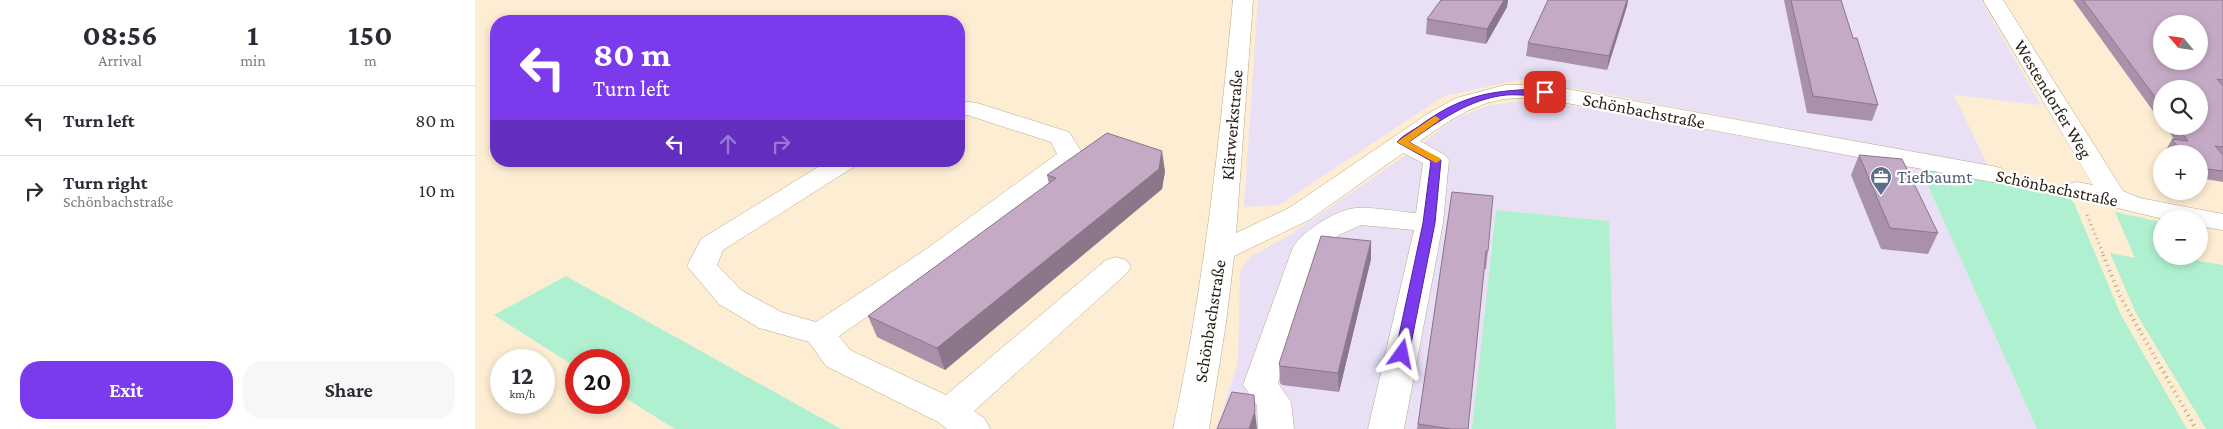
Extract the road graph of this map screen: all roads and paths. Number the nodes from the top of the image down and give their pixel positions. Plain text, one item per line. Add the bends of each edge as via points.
1 (1243, 0) edge
2 (1993, 0) edge
3 (965, 108) edge
4 (1402, 142) junction
5 (836, 167) edge
6 (1992, 174) joint
7 (2077, 190) junction
8 (2113, 197) junction
9 (2223, 222) edge
10 (1429, 223) junction
11 (1221, 251) junction
12 (1116, 267) dead end
13 (820, 334) junction
14 (961, 421) edge
15 (1191, 429) edge
16 (1276, 429) edge
17 (1386, 429) edge
18 (2196, 429) edge

1 - 11 street, Klärwerkstraße
2 - 8 street, Westendorfer Weg
3 - 13 street via 1060,137 1071,156 935,257
4 - 6 street, Schönbachstraße via 1464,103 1505,92 1545,92
4 - 10 street via 1436,160
4 - 11 street, Schönbachstraße via 1299,214
5 - 13 street via 711,245 702,266 730,297 770,320
6 - 7 path, Schönbachstraße
7 - 8 street, Schönbachstraße
7 - 18 path via 2120,296
8 - 9 street, Schönbachstraße via 2134,205
10 - 16 street via 1357,216 1329,229 1307,247 1260,385 1275,402
10 - 17 street
11 - 15 street, Schönbachstraße
12 - 14 street
13 - 14 street via 838,358

